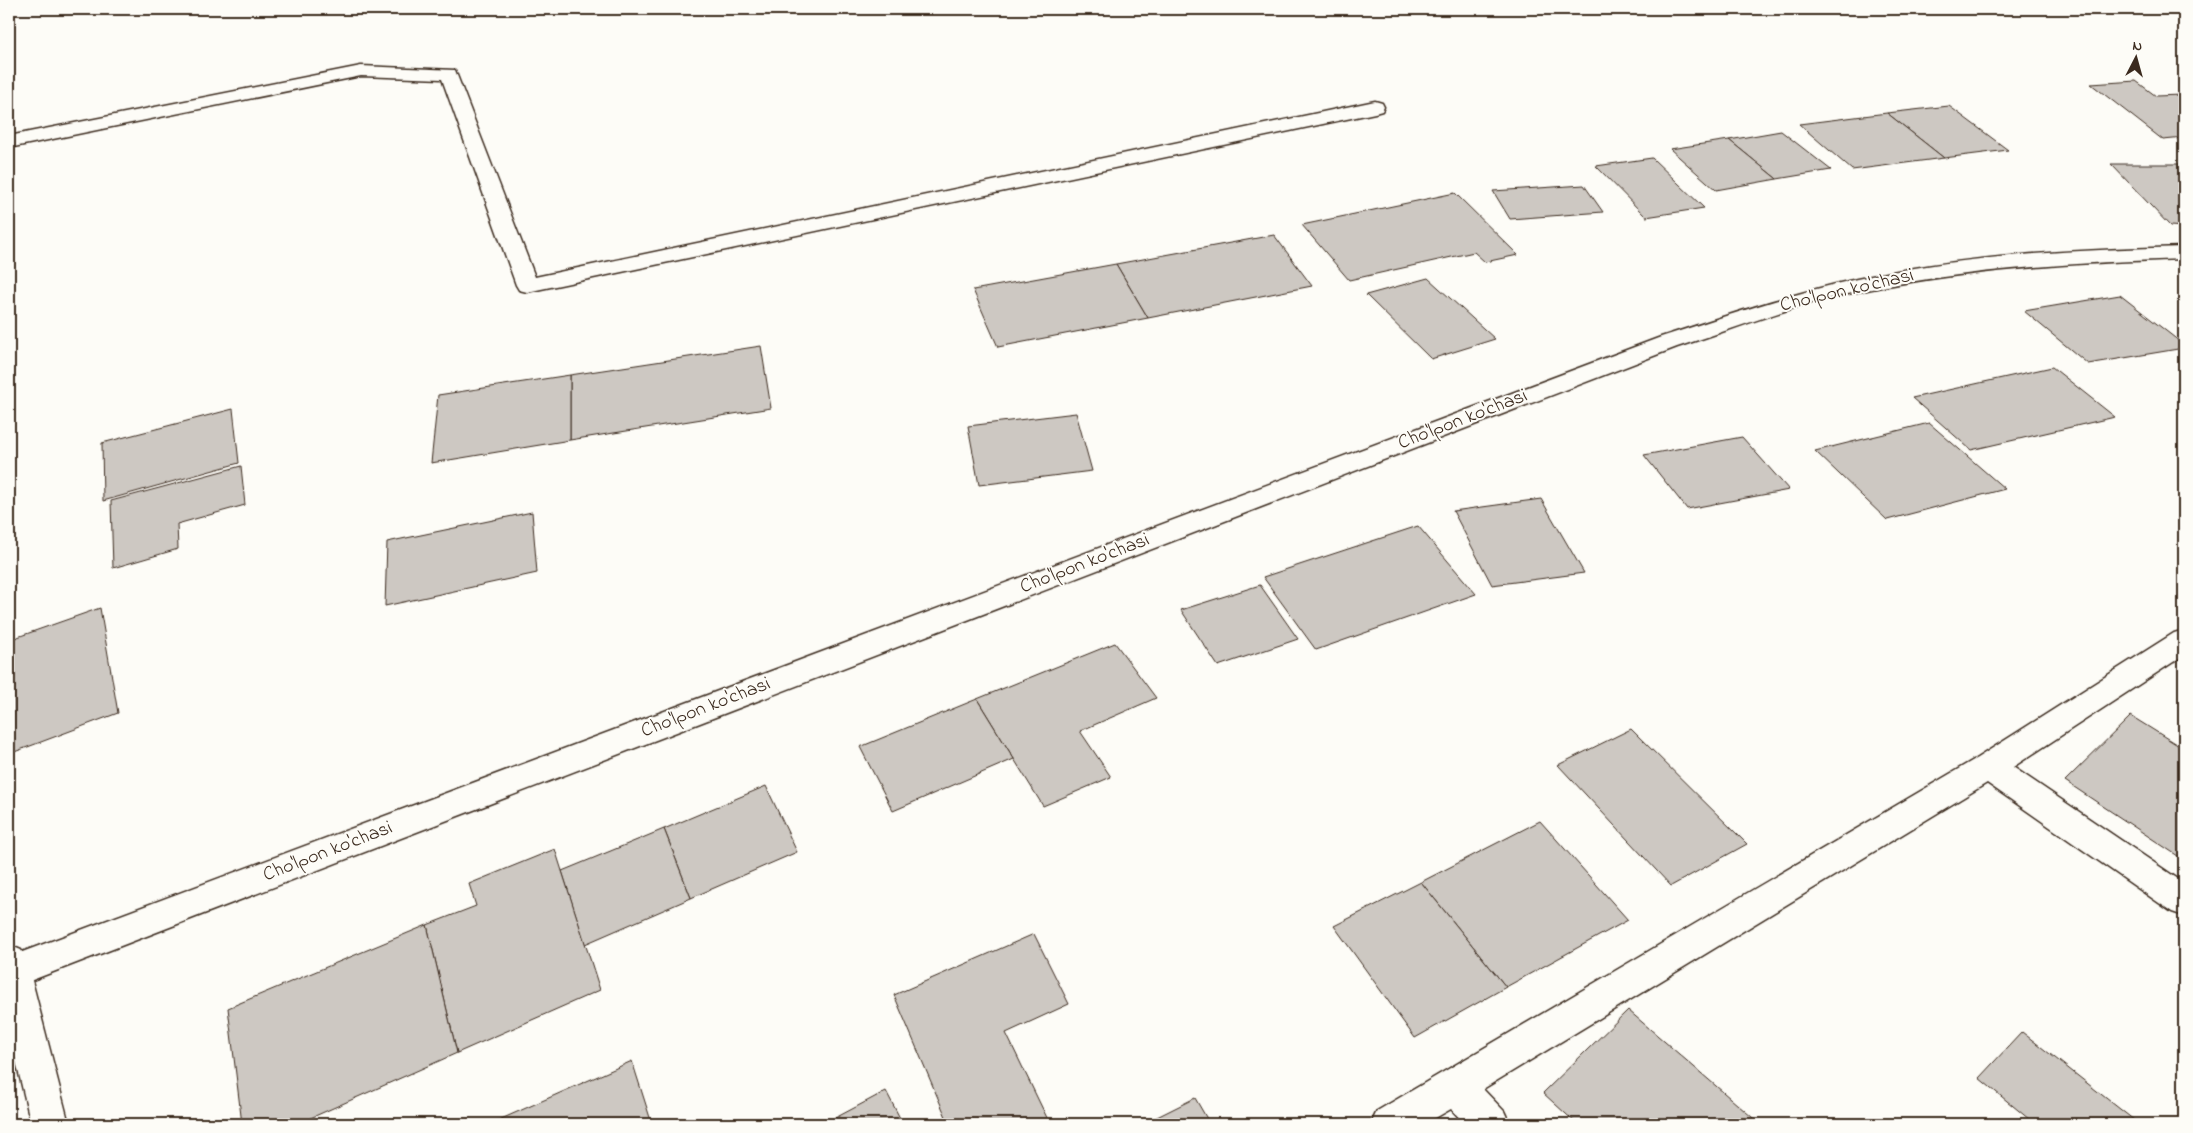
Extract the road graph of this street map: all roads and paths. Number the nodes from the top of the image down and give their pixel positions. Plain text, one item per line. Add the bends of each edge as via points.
1 (1376, 107) dead end
2 (9, 142) edge
3 (2184, 253) edge
4 (2184, 641) edge
5 (1988, 767) junction
6 (2184, 901) edge
7 (10, 969) edge
8 (1454, 1085) junction
9 (50, 1124) edge
10 (1390, 1124) edge
11 (1491, 1124) edge

1 - 2 main road via 527,285 450,74 361,70
3 - 7 main road, Cho'lpon ko'chasi via 2034,259 1885,280 1811,296 1669,342
4 - 5 main road
5 - 6 main road
5 - 8 main road
7 - 9 main road
8 - 10 main road
8 - 11 main road

